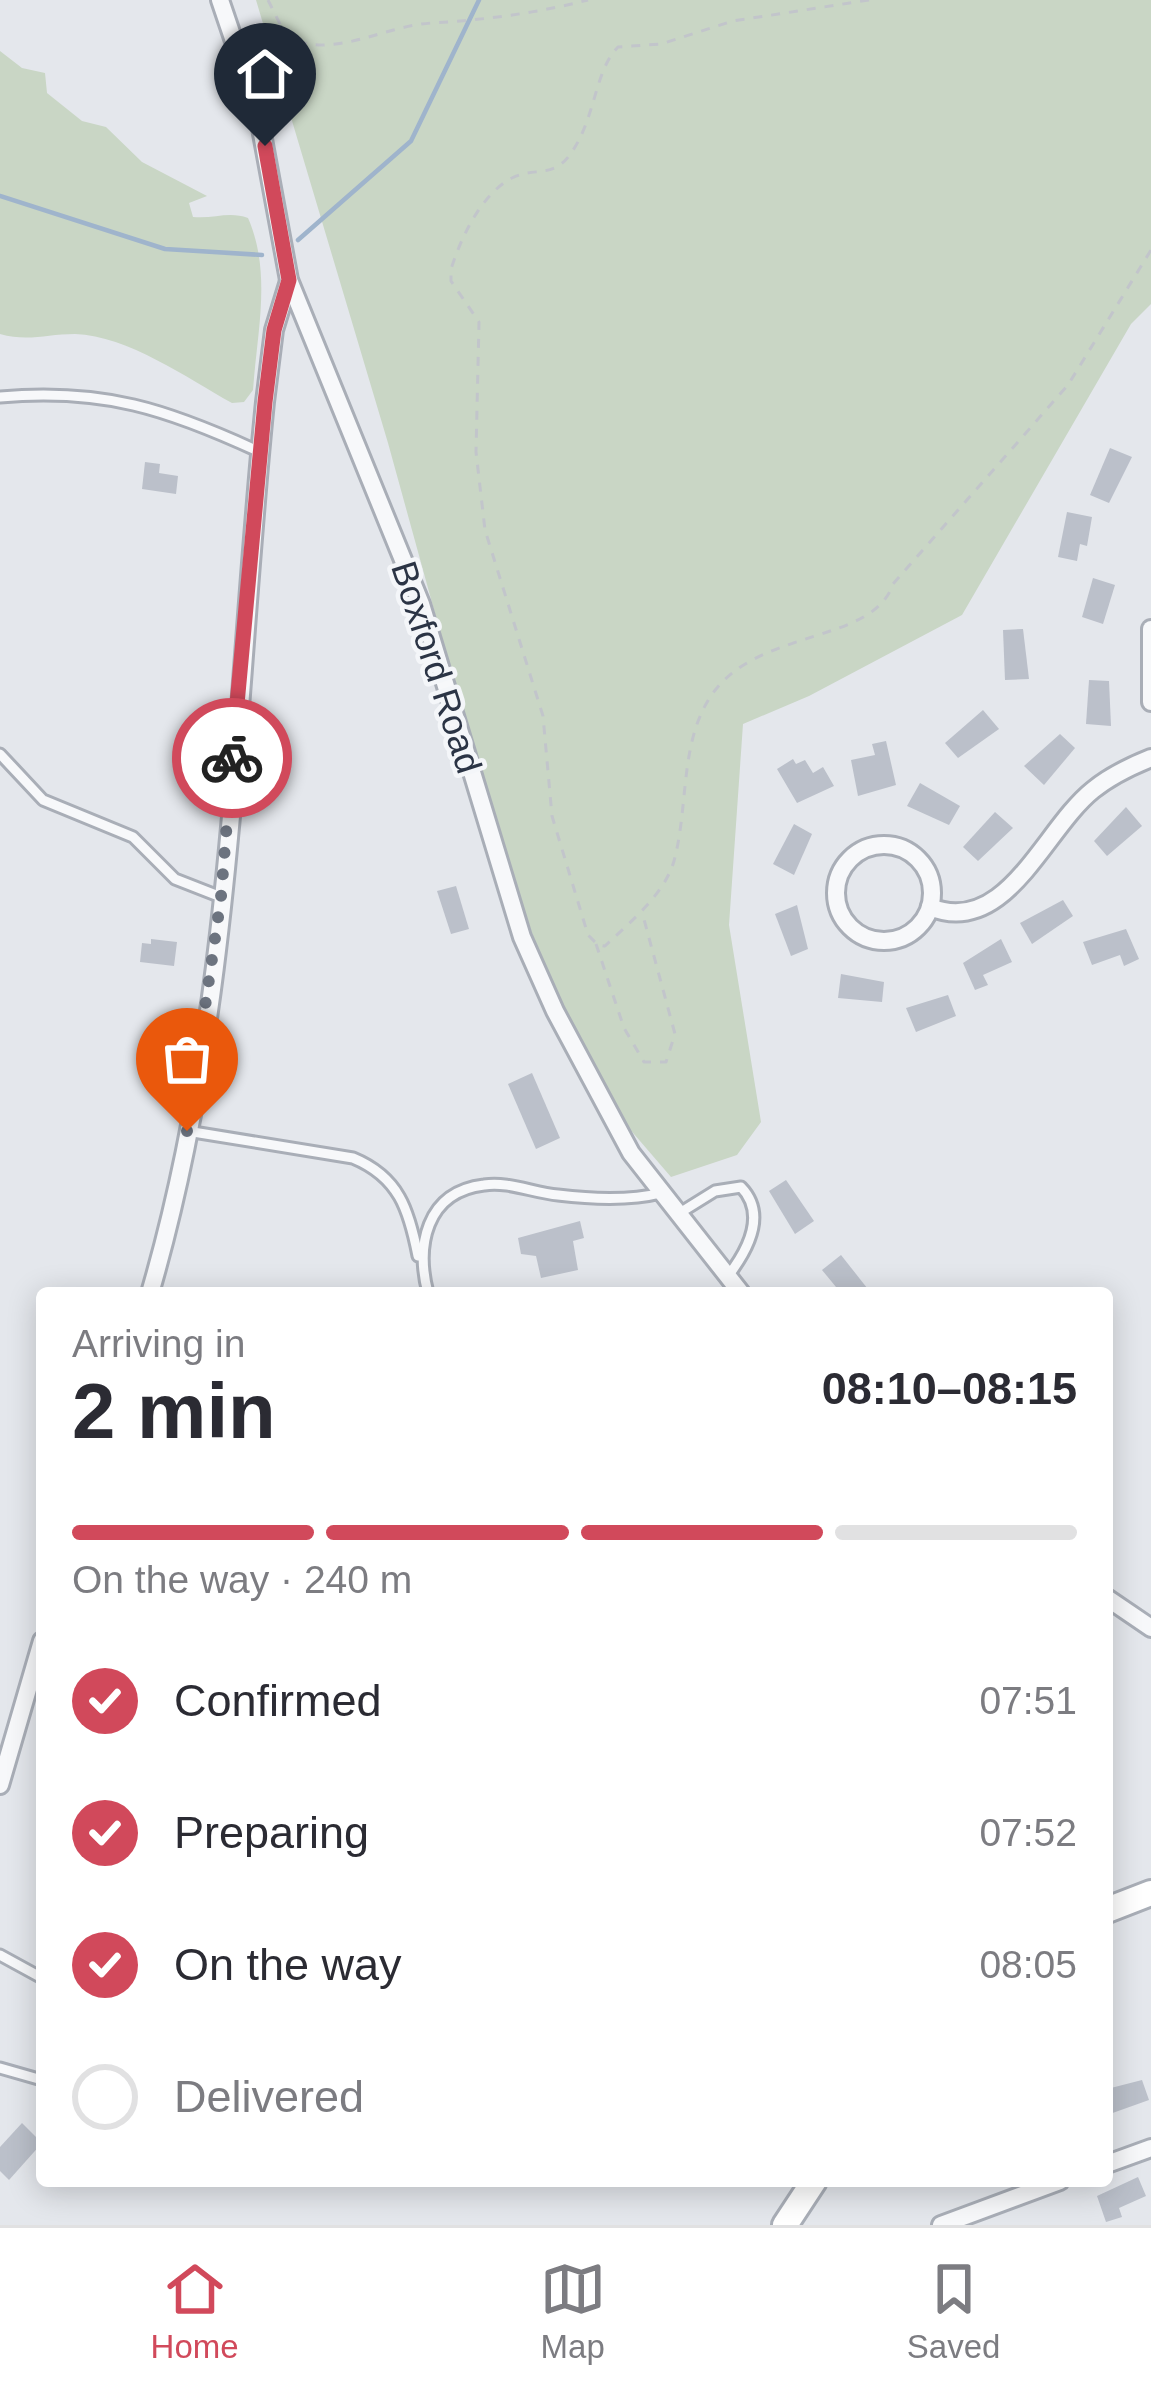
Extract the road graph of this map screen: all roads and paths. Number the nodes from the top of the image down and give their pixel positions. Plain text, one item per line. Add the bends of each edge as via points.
1 (220, 0) edge
2 (268, 0) edge
3 (588, 0) edge
4 (869, 0) edge
5 (1151, 250) edge
6 (289, 280) junction
7 (0, 397) edge
8 (260, 452) junction
9 (1151, 628) edge
10 (1151, 702) edge
11 (0, 754) edge
12 (1151, 758) edge
13 (221, 897) junction
14 (930, 907) junction
15 (641, 910) junction
16 (596, 943) junction
17 (187, 1131) junction
18 (661, 1193) junction
19 (677, 1214) junction
20 (419, 1258) junction
21 (728, 1276) junction
22 (151, 1287) edge
23 (426, 1287) edge
24 (736, 1287) edge
25 (1113, 1602) edge
26 (1151, 1628) edge
27 (36, 1662) edge
28 (0, 1785) edge
29 (1151, 1893) edge
30 (1113, 1908) edge
31 (0, 1955) edge
32 (36, 1975) edge
33 (0, 2068) edge
34 (36, 2078) edge
35 (1151, 2148) edge
36 (1113, 2162) edge
37 (810, 2187) edge
38 (1044, 2187) edge
39 (784, 2225) edge
40 (941, 2225) edge

1 - 6 street, Boxford Road via 258,112
2 - 3 path via 287,38 320,47
4 - 16 path via 618,47 566,160 555,171 515,176 497,188 451,269 478,322 476,452 485,530 543,716 552,816
5 - 15 path via 1068,385 893,584 876,614 782,644 716,688 696,720 673,864
6 - 8 street via 274,330
6 - 18 street, Boxford Road via 421,604 522,937 594,1088
7 - 8 lane via 123,399
8 - 13 street
9 - 10 street
11 - 13 lane via 43,800 133,837 175,879
12 - 14 street via 1091,791 992,903 951,915
13 - 17 street
14 - 14 street via 907,936 870,940 841,916 837,879 861,850 898,847 927,870
15 - 16 path via 605,946
15 - 16 path via 675,1034 666,1062 644,1062 632,1048
17 - 20 lane via 377,1168 401,1195
17 - 22 street
18 - 19 street, Boxford Road
18 - 20 lane via 558,1195 485,1184 437,1210
19 - 21 street, Boxford Road
19 - 21 lane via 731,1186 751,1198 750,1239
20 - 23 lane
21 - 24 street, Boxford Road
25 - 26 street
27 - 28 street
29 - 30 street
31 - 32 lane
33 - 34 lane
35 - 36 street
37 - 39 street
38 - 40 street

